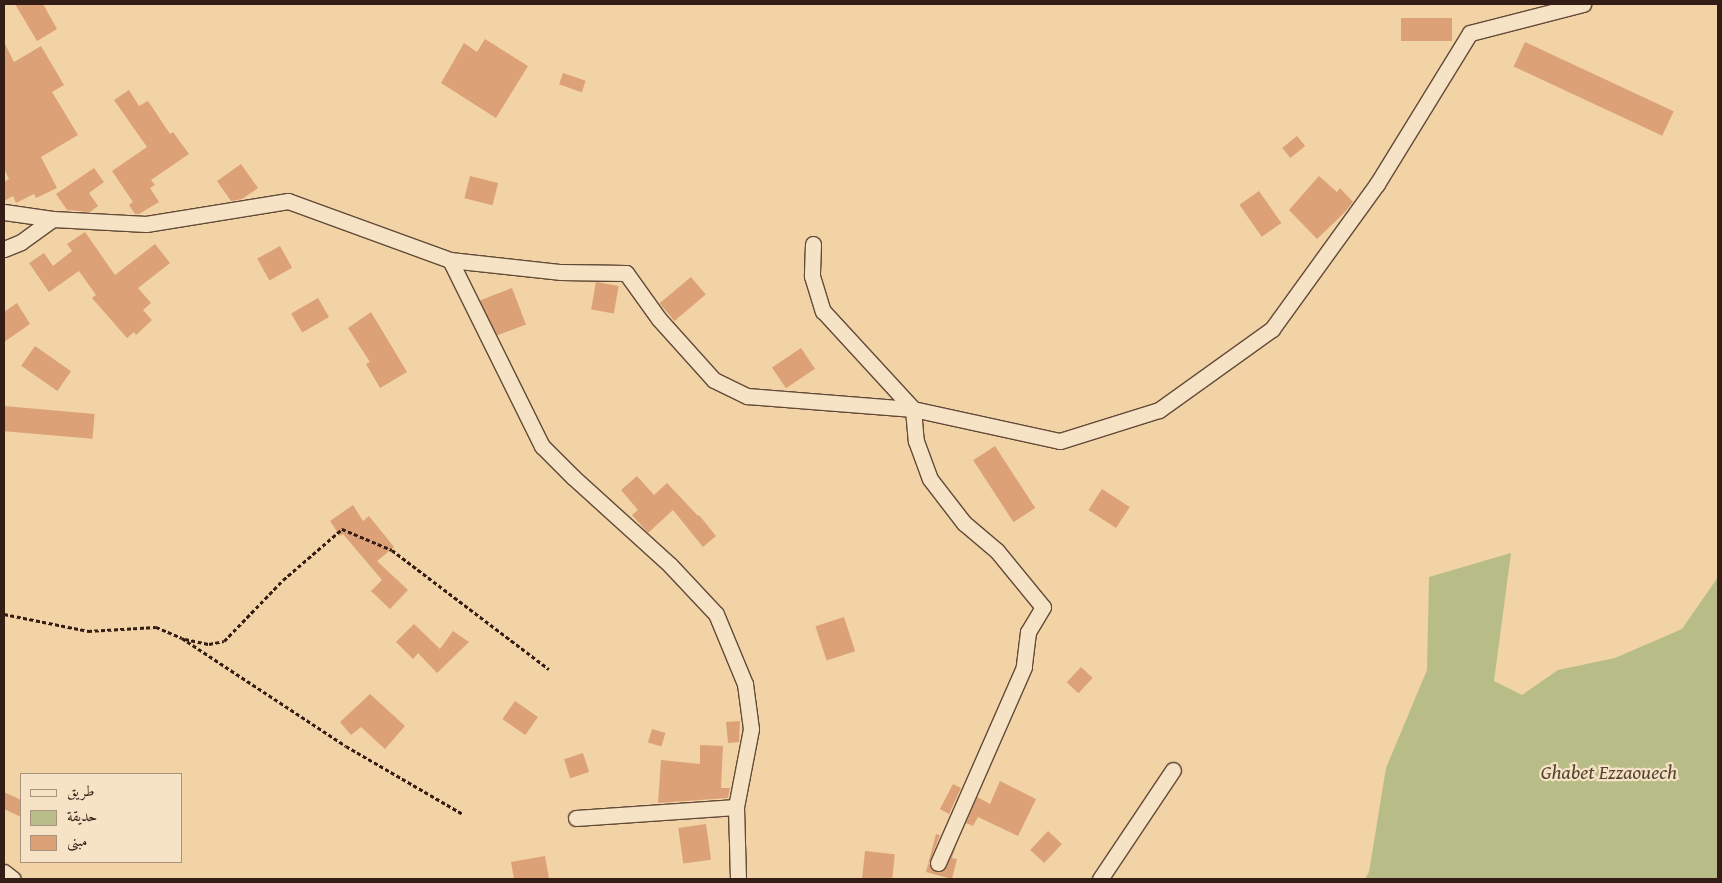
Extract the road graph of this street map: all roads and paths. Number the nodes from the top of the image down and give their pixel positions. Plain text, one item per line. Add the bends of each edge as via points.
1 (1583, 4) edge
2 (4, 212) edge
3 (53, 219) junction
4 (813, 244) dead end
5 (4, 249) edge
6 (450, 260) junction
7 (913, 409) junction
8 (4, 614) edge
9 (182, 638) junction
10 (549, 669) dead end
11 (1173, 770) dead end
12 (736, 808) junction
13 (463, 814) dead end
14 (576, 818) dead end
15 (938, 862) dead end
16 (4, 872) edge
17 (13, 879) edge
18 (738, 879) edge
19 (1100, 879) edge

1 - 7 street via 1470,33 1378,184 1272,329 1159,410 1060,441
2 - 3 street
3 - 5 street via 21,242
3 - 6 street via 146,224 288,202
4 - 7 street via 812,276 823,310
6 - 7 street via 561,272 626,272 659,320 714,380 747,396
6 - 12 street via 542,446 670,566 716,614 745,684 751,729
7 - 15 street via 916,441 930,479 964,523 997,551 1043,608 1028,632 1024,667
8 - 9 path via 88,631 156,627
9 - 10 path via 209,644 224,641 283,580 342,529 392,550
9 - 13 path via 346,746
11 - 19 street
12 - 14 street
12 - 18 street
16 - 17 street

